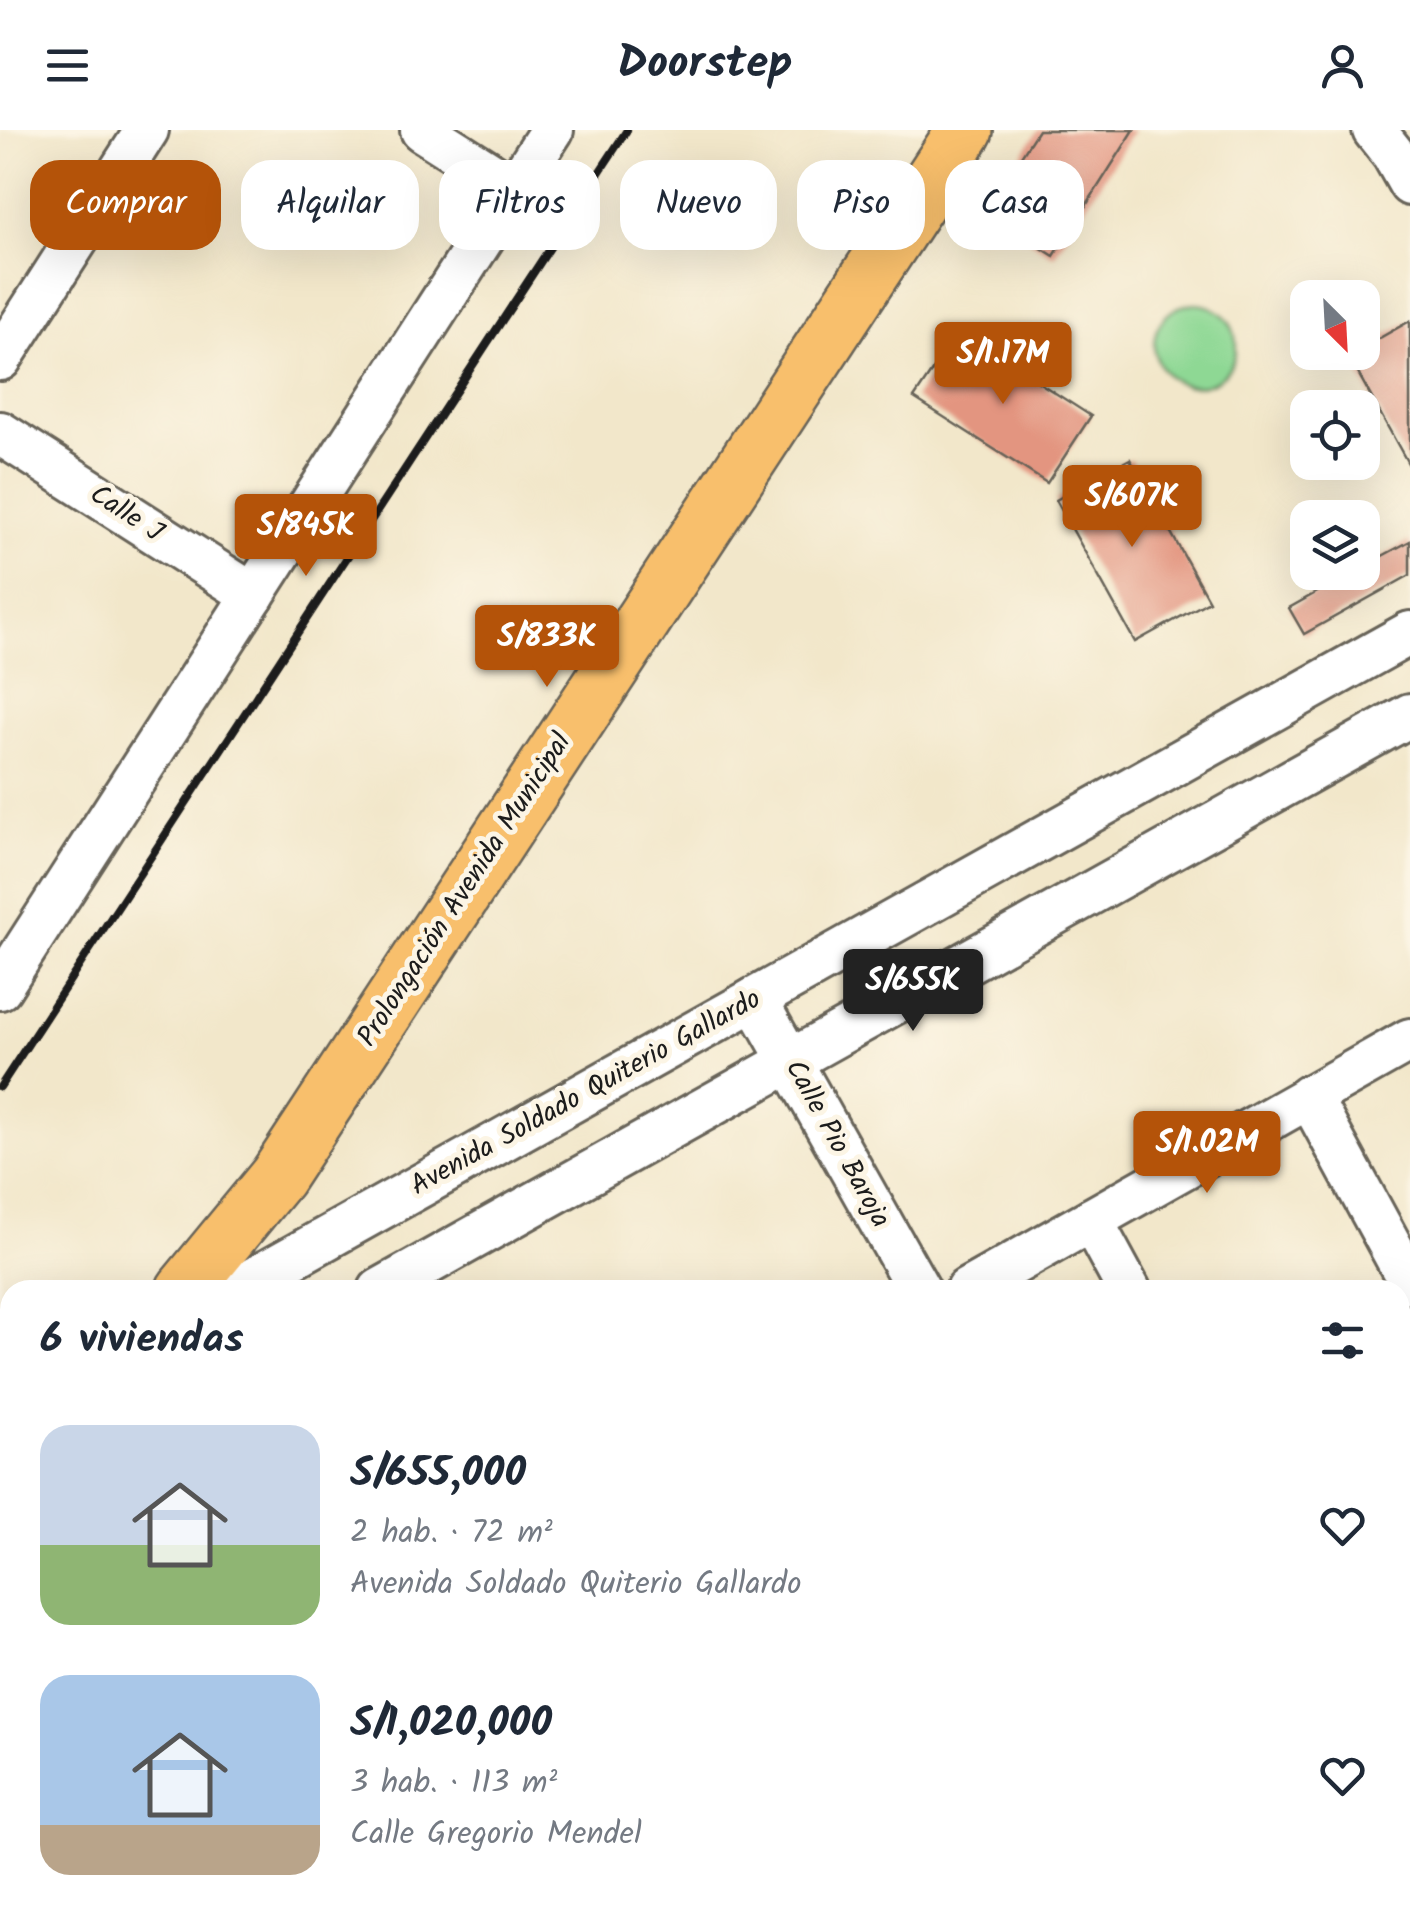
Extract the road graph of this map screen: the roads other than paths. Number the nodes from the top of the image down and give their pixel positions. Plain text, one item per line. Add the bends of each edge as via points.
1 (147, 130) edge
2 (422, 130) edge
3 (552, 130) edge
4 (965, 130) edge
5 (1374, 130) edge
6 (470, 160) edge
7 (532, 160) edge
8 (1410, 184) edge
9 (474, 250) edge
10 (0, 359) edge
11 (0, 433) edge
12 (253, 595) junction
13 (1410, 633) edge
14 (1410, 714) edge
15 (0, 988) edge
16 (755, 999) junction
17 (1410, 1040) edge
18 (790, 1061) junction
19 (1309, 1096) junction
20 (1091, 1220) junction
21 (192, 1280) edge
22 (252, 1280) edge
23 (398, 1280) edge
24 (913, 1280) edge
25 (986, 1280) edge
26 (1124, 1280) edge
27 (1409, 1280) edge

1 - 10 street
2 - 6 street
3 - 7 street
4 - 21 main road, Prolongación Avenida Municipal via 277,1177
5 - 8 street
9 - 12 street
11 - 12 street, Calle J
12 - 15 street
13 - 16 street, Avenida Soldado Quiterio Gallardo
14 - 18 street
16 - 18 street, Calle Pio Baroja
16 - 22 street, Avenida Soldado Quiterio Gallardo
17 - 19 street
18 - 23 street
18 - 24 street, Calle Pio Baroja
19 - 20 street
19 - 27 street
20 - 25 street
20 - 26 street

